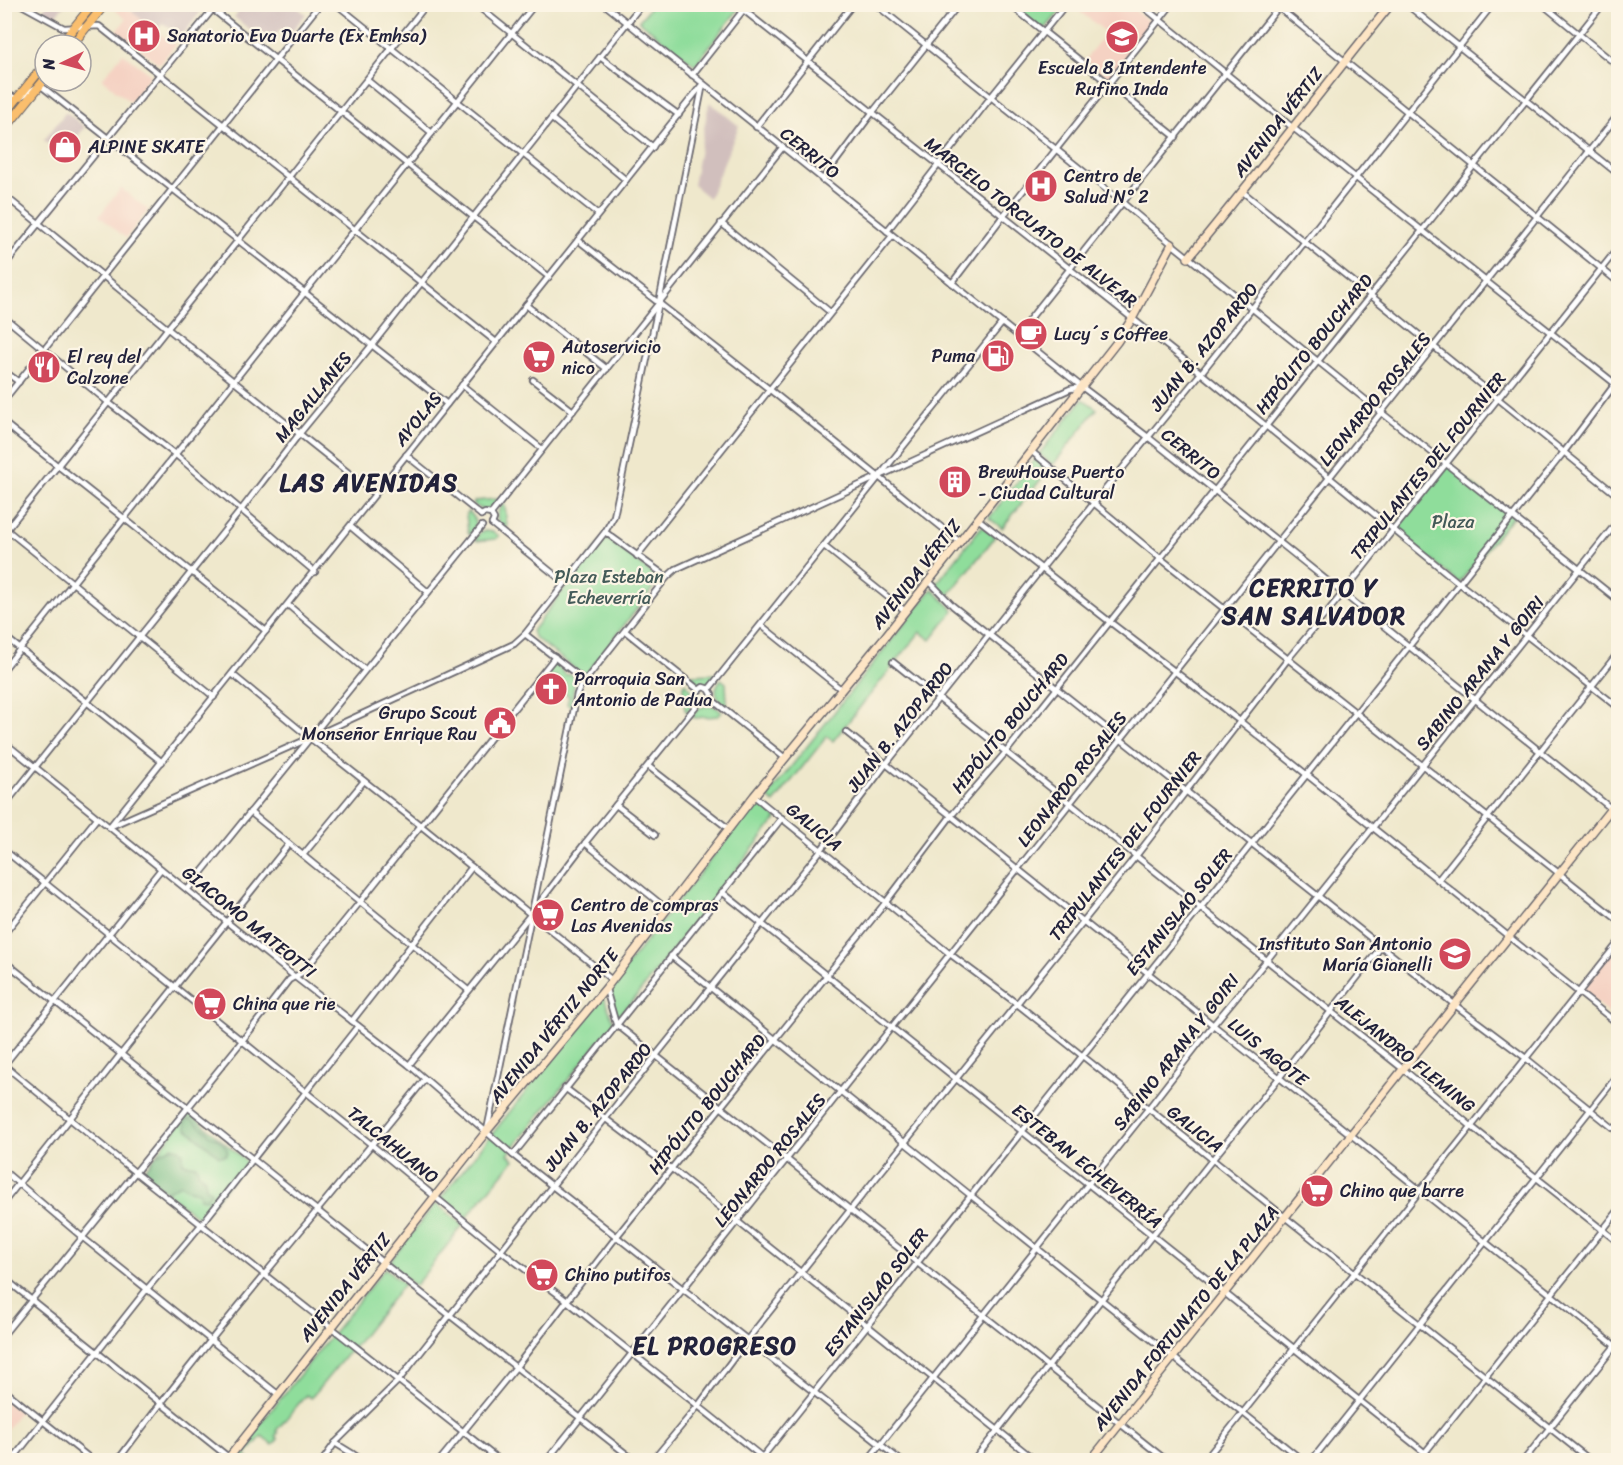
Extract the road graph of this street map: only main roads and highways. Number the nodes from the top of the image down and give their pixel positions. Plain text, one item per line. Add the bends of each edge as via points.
1 (93, 4) edge
2 (105, 4) edge
3 (70, 33) edge
4 (81, 33) edge
5 (33, 79) edge
6 (37, 93) edge
7 (4, 115) edge
8 (4, 130) edge

1 - 3 main road
2 - 4 main road
5 - 7 main road
6 - 8 main road

